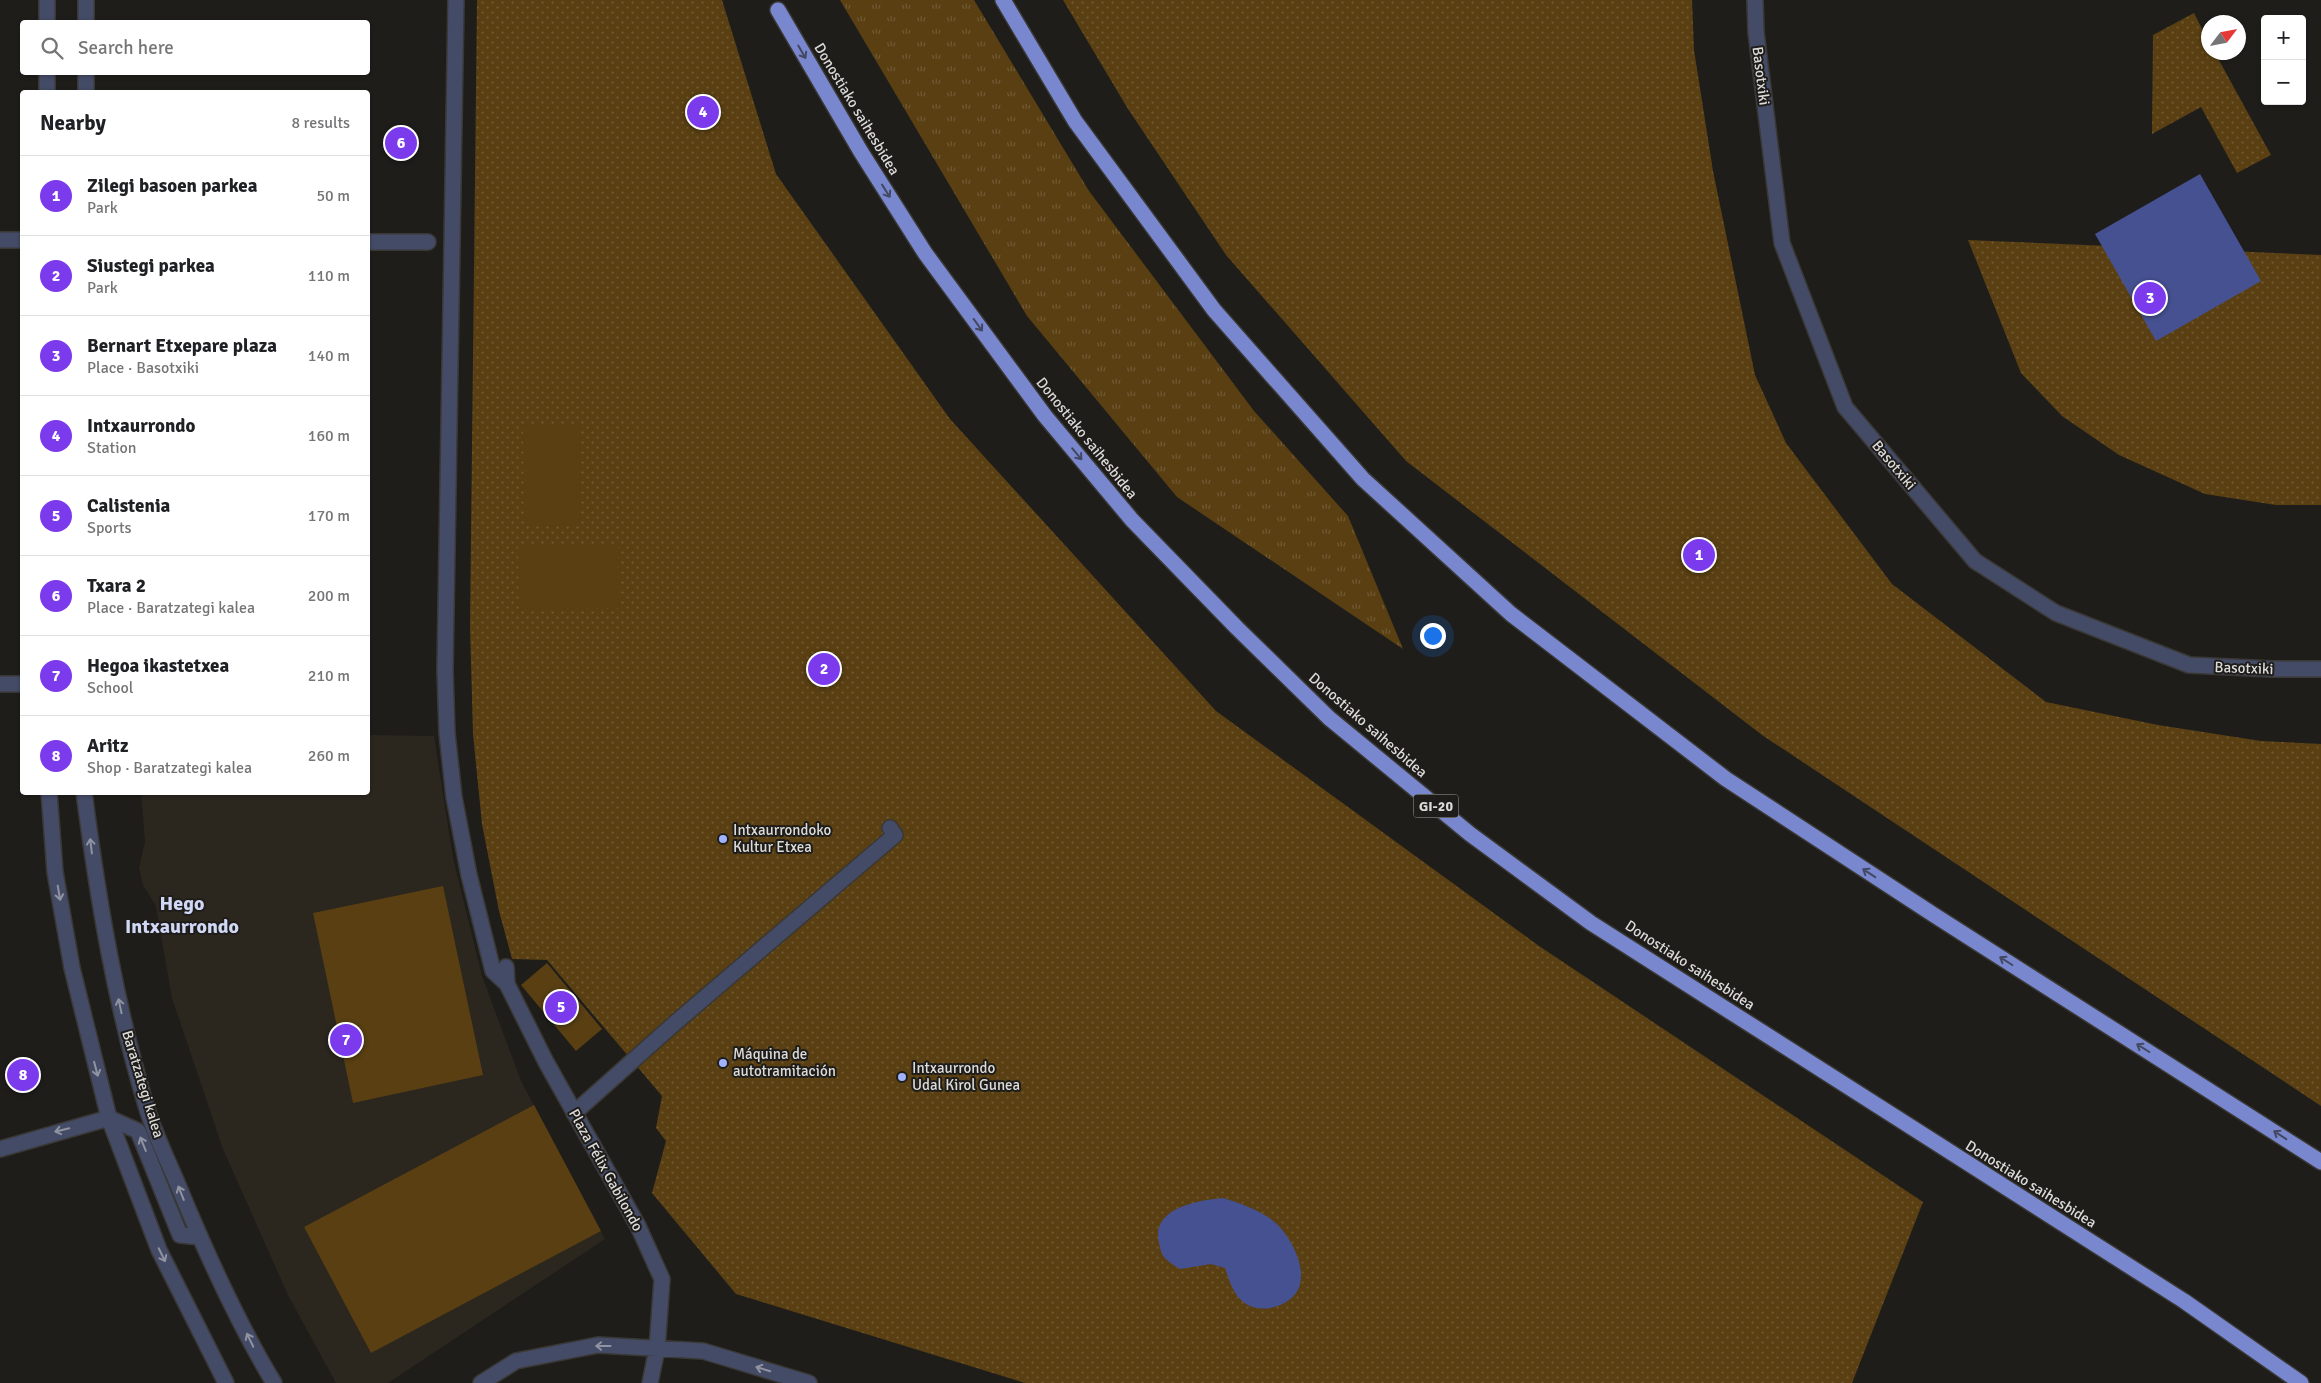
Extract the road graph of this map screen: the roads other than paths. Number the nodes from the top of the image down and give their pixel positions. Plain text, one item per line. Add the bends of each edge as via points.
1 (47, 0) edge
2 (86, 0) edge
3 (456, 0) edge
4 (1003, 0) edge
5 (1755, 0) edge
6 (778, 10) dead end
7 (47, 20) edge
8 (86, 20) edge
9 (47, 75) edge
10 (86, 75) edge
11 (46, 90) edge
12 (86, 90) edge
13 (0, 240) edge
14 (20, 240) edge
15 (370, 242) edge
16 (428, 242) dead end
17 (2321, 669) edge
18 (0, 684) edge
19 (20, 684) edge
20 (49, 795) edge
21 (84, 795) edge
22 (890, 828) dead end
23 (506, 967) dead end
24 (507, 984) junction
25 (574, 1113) junction
26 (109, 1118) junction
27 (0, 1149) edge
28 (2321, 1162) edge
29 (200, 1238) junction
30 (657, 1349) junction
31 (226, 1383) edge
32 (274, 1383) edge
33 (481, 1383) edge
34 (650, 1383) edge
35 (809, 1383) edge
36 (2302, 1383) edge

1 - 7 street
2 - 8 street
3 - 24 street via 445,670 447,733 454,797 469,875 493,971
28 -> 4 highway via 1934,916 1726,779 1511,614 1363,478 1214,310 1075,121
5 - 17 street, Basotxiki via 1756,32 1782,243 1845,407 1975,561 2056,613 2189,666
6 -> 36 highway, Donostiako saihesbidea / GI-20 via 925,254 1045,416 1132,520 1328,718 1470,834 1591,922 2184,1302
9 - 11 street
10 - 12 street
13 - 14 street
15 - 16 street
18 - 19 street
20 -> 26 street via 55,872 72,968
29 -> 21 street, Baratzategi kalea via 149,1114 128,1038 95,880
22 - 25 street via 895,835 674,1023
23 - 24 street, Plaza Félix Gabilondo
24 - 25 street, Plaza Félix Gabilondo
25 - 30 street, Plaza Félix Gabilondo via 638,1226 662,1279
26 -> 27 street
29 -> 26 street via 180,1235 138,1131
26 -> 31 street via 159,1250
32 -> 29 street, Baratzategi kalea
30 -> 33 street via 598,1346 516,1361
30 - 34 street, Plaza Félix Gabilondo
35 -> 30 street via 703,1351

